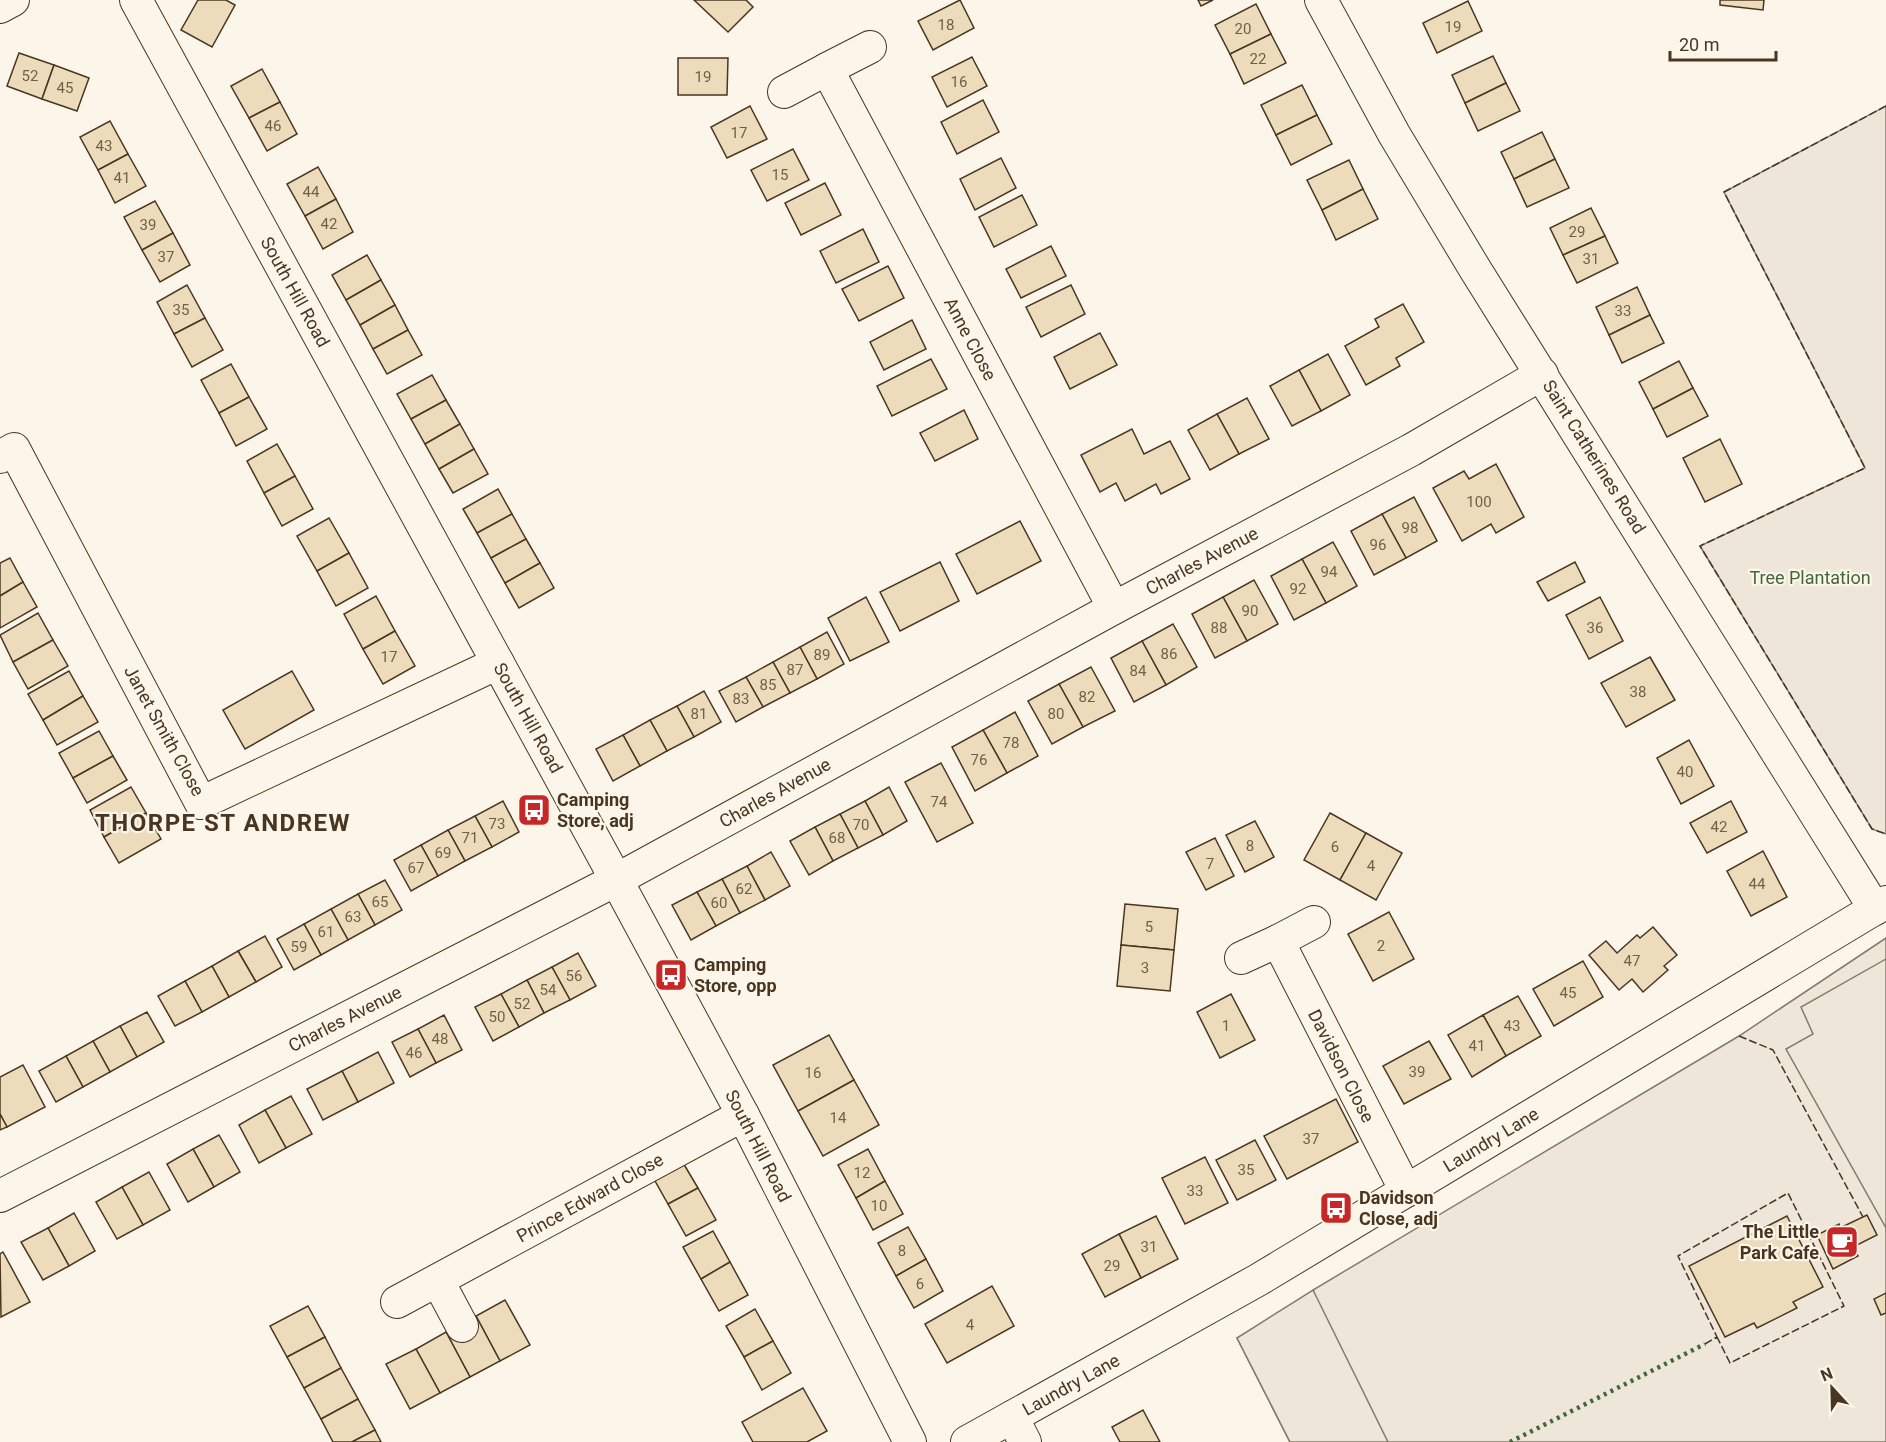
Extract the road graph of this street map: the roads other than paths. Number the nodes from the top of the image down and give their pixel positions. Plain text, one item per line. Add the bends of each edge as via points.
1 (13, 0) edge
2 (136, 0) edge
3 (1321, 0) edge
4 (0, 7) edge
5 (870, 47) dead end
6 (827, 69) junction
7 (784, 92) dead end
8 (1542, 374) junction
9 (0, 457) edge
10 (1114, 608) junction
11 (498, 663) junction
12 (616, 880) junction
13 (1880, 906) edge
14 (1314, 922) dead end
15 (1278, 940) junction
16 (1241, 958) dead end
17 (743, 1115) junction
18 (1406, 1191) junction
19 (0, 1196) edge
20 (438, 1281) junction
21 (397, 1302) dead end
22 (462, 1326) dead end
23 (1019, 1430) edge
24 (910, 1442) edge
25 (967, 1442) edge

1 - 4 street
2 - 11 street, South Hill Road
3 - 8 street, Saint Catherines Road via 1400,143
5 - 6 street
6 - 7 street
6 - 10 street, Anne Close
8 - 10 street, Charles Avenue via 1410,450
8 - 13 street, Saint Catherines Road
9 - 11 street, Janet Smith Close via 14,449 201,803
10 - 12 street, Charles Avenue
11 - 12 street, South Hill Road
12 - 17 street, South Hill Road
12 - 19 street, Charles Avenue
13 - 18 street, Laundry Lane
14 - 15 street
15 - 16 street
15 - 18 street, Davidson Close
17 - 20 street, Prince Edward Close
17 - 24 street, South Hill Road
18 - 23 street, Laundry Lane
20 - 21 street, Prince Edward Close
20 - 22 street
23 - 25 street, Laundry Lane

